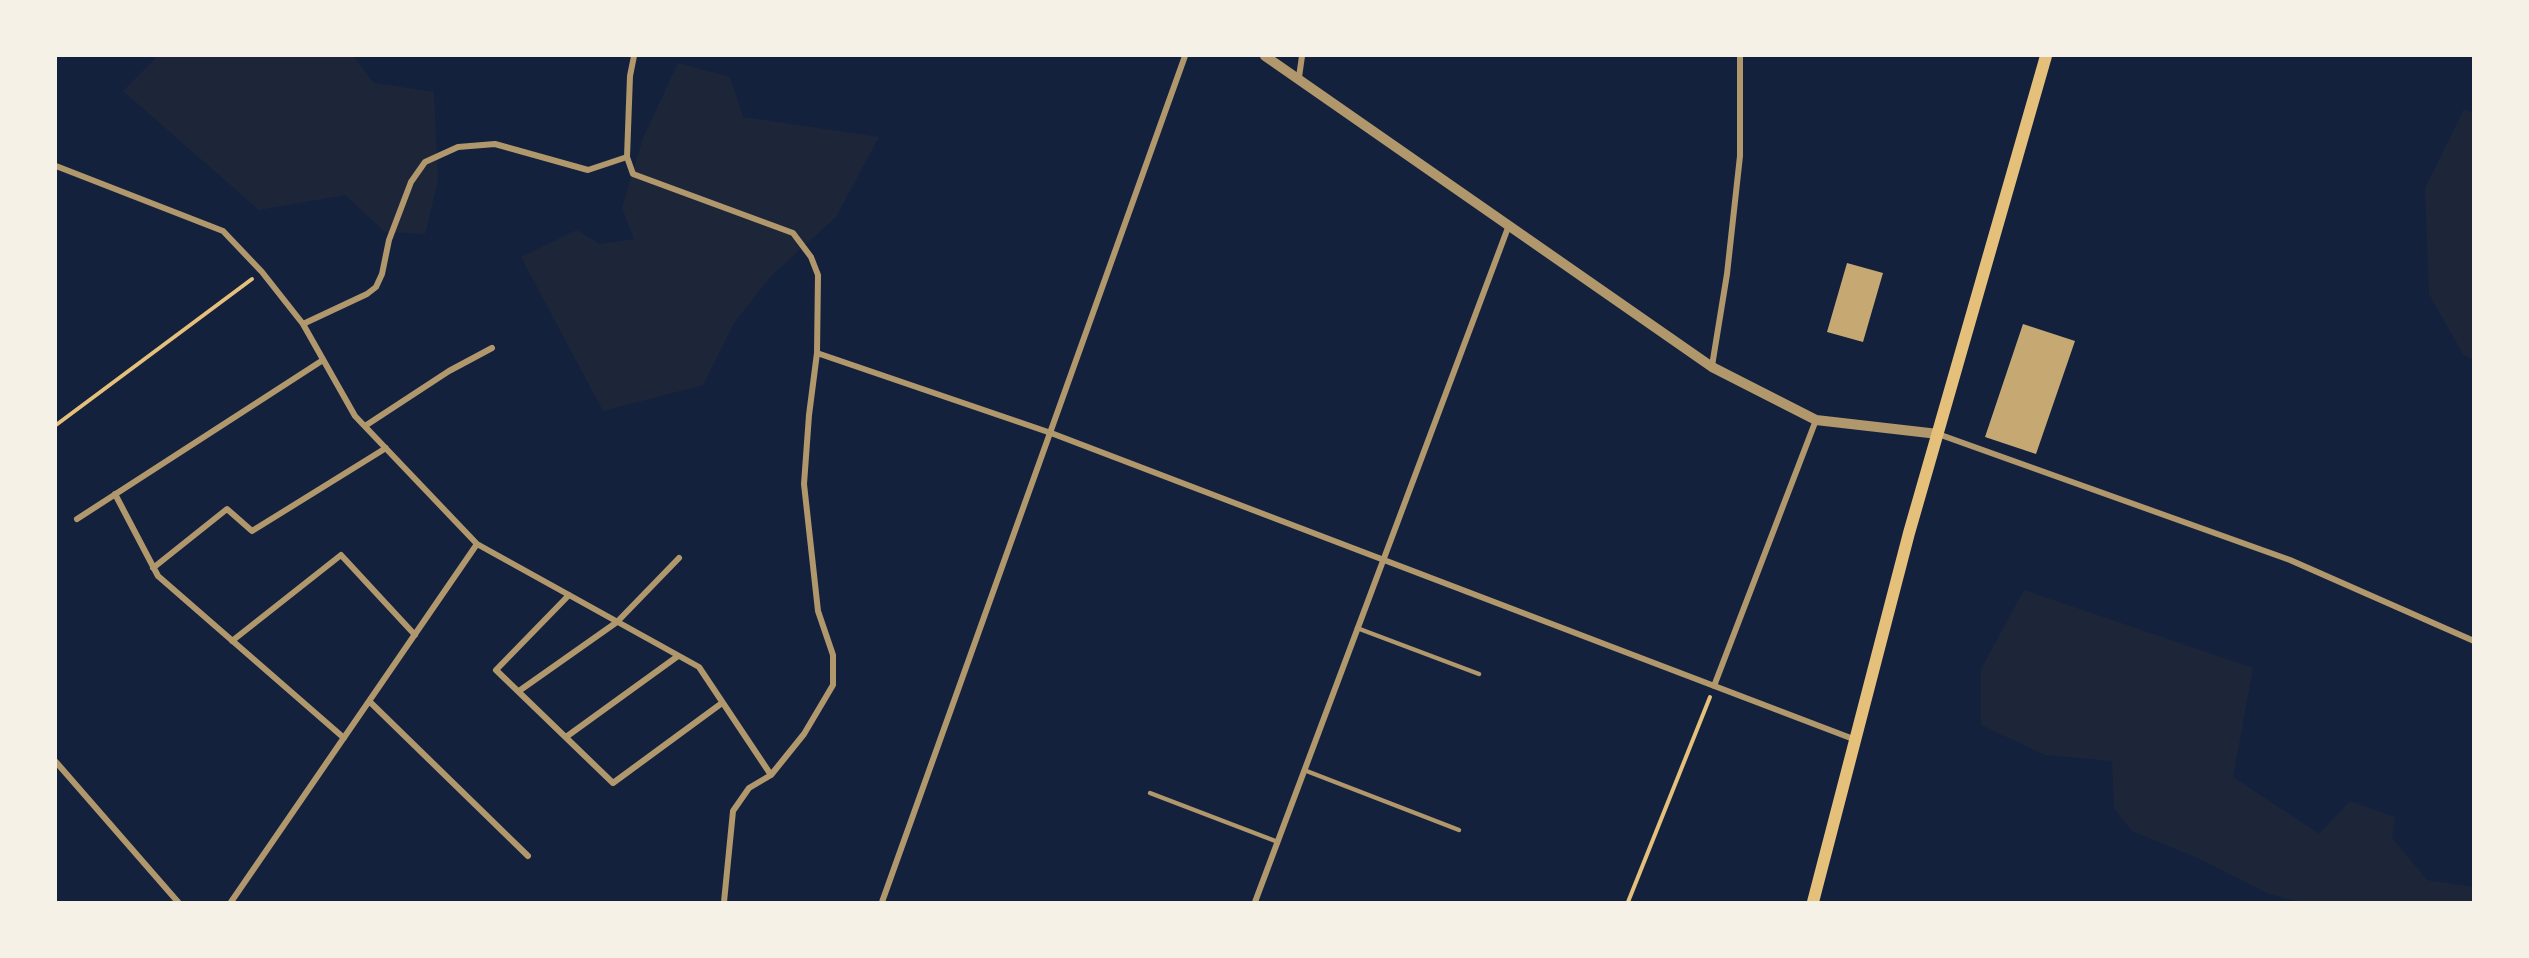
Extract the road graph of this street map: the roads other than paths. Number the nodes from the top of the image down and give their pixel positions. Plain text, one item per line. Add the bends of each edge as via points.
1 (634, 56) edge
2 (1185, 56) edge
3 (1264, 56) edge
4 (1302, 56) edge
5 (1740, 56) edge
6 (2046, 56) edge
7 (1299, 77) junction
8 (627, 157) junction
9 (56, 166) edge
10 (1509, 224) junction
11 (303, 324) junction
12 (492, 348) dead end
13 (817, 353) junction
14 (323, 360) junction
15 (1712, 367) junction
16 (1816, 420) junction
17 (365, 426) junction
18 (1051, 433) junction
19 (1938, 434) junction
20 (386, 448) junction
21 (115, 494) junction
22 (77, 519) dead end
23 (477, 544) junction
24 (679, 558) dead end
25 (1382, 560) junction
26 (153, 568) junction
27 (568, 595) junction
28 (617, 622) junction
29 (1357, 628) junction
30 (415, 635) junction
31 (232, 641) junction
32 (2474, 641) edge
33 (678, 656) junction
34 (1479, 674) dead end
35 (1714, 686) junction
36 (519, 691) junction
37 (369, 701) junction
38 (722, 702) junction
39 (566, 737) junction
40 (344, 738) junction
41 (1856, 740) junction
42 (56, 762) edge
43 (1304, 770) junction
44 (771, 775) junction
45 (1150, 793) dead end
46 (1459, 830) dead end
47 (1278, 842) junction
48 (528, 856) dead end
49 (177, 903) edge
50 (231, 903) edge
51 (724, 903) edge
52 (882, 903) edge
53 (1255, 903) edge
54 (1813, 903) edge

1 - 8 street
2 - 18 street
3 - 7 street
4 - 7 street
5 - 15 street via 1740,156
6 - 19 main road
7 - 10 street
8 - 11 street via 588,170 495,144 458,147 425,162 411,182 376,287
8 - 13 street via 633,174 793,233 811,257 818,275
9 - 11 street via 224,231
10 - 15 street
10 - 25 street
11 - 14 street
12 - 17 street
13 - 18 street
13 - 44 street via 804,484 818,611 833,655 833,685 804,734
14 - 17 street via 355,416
14 - 21 street
15 - 16 street
16 - 19 street
16 - 35 street
17 - 20 street
18 - 25 street
18 - 52 street
19 - 32 street via 2290,560
19 - 41 main road
20 - 23 street
20 - 26 street via 252,531 227,509
21 - 22 street
21 - 26 street
23 - 27 street
23 - 30 street
24 - 28 street
25 - 29 street
25 - 35 street
26 - 31 street
27 - 28 street
27 - 36 street via 496,670
28 - 33 street
28 - 36 street
29 - 34 lane
29 - 43 street
30 - 31 street via 340,555
30 - 37 street
31 - 40 street
33 - 38 street via 699,667
33 - 39 street
35 - 41 street
36 - 39 street
37 - 40 street
37 - 48 street
38 - 39 street via 613,783
38 - 44 street
40 - 50 street
41 - 54 main road
42 - 49 street
43 - 46 lane
43 - 47 street
44 - 51 street via 749,788 733,811
45 - 47 lane
47 - 53 street

